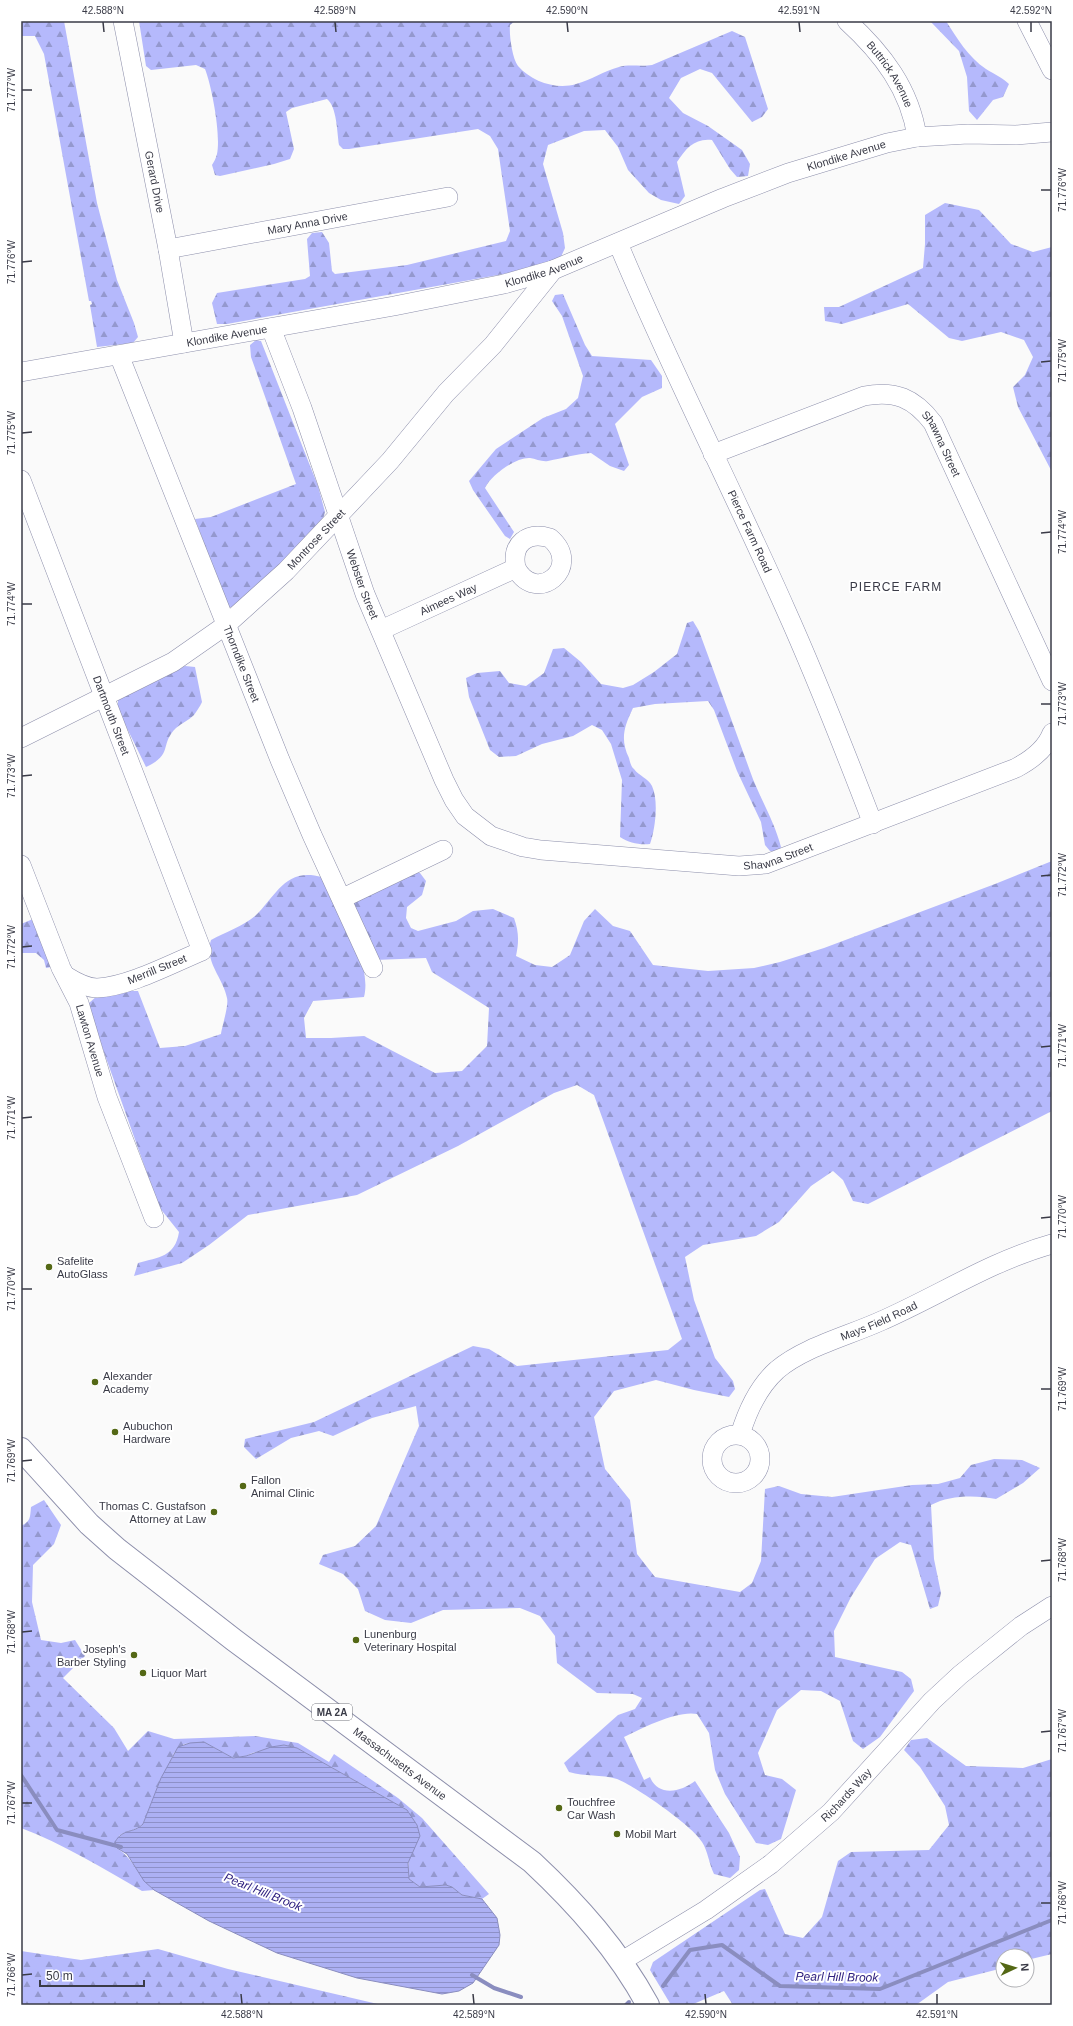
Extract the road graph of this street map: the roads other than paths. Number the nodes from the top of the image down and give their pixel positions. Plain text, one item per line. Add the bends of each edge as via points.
1 (123, 21) edge
2 (847, 21) edge
3 (1027, 21) edge
4 (1052, 70) edge
5 (1052, 132) edge
6 (917, 137) junction
7 (448, 197) dead end
8 (618, 243) junction
9 (168, 248) junction
10 (553, 270) junction
11 (504, 284) junction
12 (513, 320) junction
13 (271, 328) junction
14 (184, 344) junction
15 (119, 355) junction
16 (21, 372) edge
17 (713, 454) junction
18 (21, 480) edge
19 (338, 517) junction
20 (516, 568) dead end
21 (226, 625) junction
22 (381, 630) junction
23 (1052, 682) edge
24 (104, 697) junction
25 (1052, 733) edge
26 (21, 738) edge
27 (873, 824) junction
28 (479, 828) joint
29 (443, 850) dead end
30 (21, 864) edge
31 (342, 898) junction
32 (202, 951) joint
33 (373, 968) dead end
34 (66, 976) junction
35 (154, 1218) dead end
36 (1052, 1244) edge
37 (740, 1435) dead end
38 (21, 1450) edge
39 (1052, 1606) edge
40 (622, 1961) junction
41 (648, 2005) edge

1 - 9 street, Gerard Drive
2 - 6 street, Buttrick Avenue via 871,43 891,70 906,96 914,118
3 - 4 street
5 - 6 street, Klondike Avenue
6 - 8 street, Klondike Avenue via 887,143 788,173
7 - 9 street, Mary Anna Drive
8 - 10 street, Klondike Avenue
8 - 17 street, Pierce Farm Road
9 - 14 street, Gerard Drive
10 - 11 street, Klondike Avenue
10 - 12 street, Montrose Street
11 - 12 street via 514,301
11 - 13 street, Klondike Avenue
12 - 19 street, Montrose Street
13 - 14 street, Klondike Avenue
13 - 19 street, Webster Street via 305,415
14 - 15 street, Klondike Avenue
15 - 16 street, Klondike Avenue
15 - 21 street, Thorndike Street
17 - 23 street, Shawna Street via 864,396 890,394 912,403 933,423
17 - 27 street, Pierce Farm Road via 785,607
18 - 24 street, Dartmouth Street
19 - 21 street, Montrose Street via 286,571
19 - 22 street, Webster Street
20 - 22 street, Aimees Way
21 - 24 street, Montrose Street via 173,662
21 - 31 street, Thorndike Street via 299,805
22 - 28 street, Webster Street via 444,780 465,816
24 - 26 street, Montrose Street
24 - 32 street, Dartmouth Street
25 - 27 street, Shawna Street via 1040,750 1016,768
27 - 28 street, Shawna Street via 775,862 748,866 541,850 506,843
29 - 31 street
30 - 34 street, Lawton Avenue
31 - 33 street, Thorndike Street
32 - 34 street, Merrill Street via 134,980 96,988
34 - 35 street, Lawton Avenue via 79,1003 107,1097
36 - 37 street, Mays Field Road via 998,1264 881,1321 789,1361 773,1374 762,1388 748,1412
38 - 40 main road, Massachusetts Avenue / MA 2A via 79,1514 117,1549 234,1640 532,1862 572,1900
39 - 40 street, Richards Way via 1021,1626 960,1675 932,1701 831,1812 771,1864 706,1910
40 - 41 main road, Massachusetts Avenue / MA 2A

